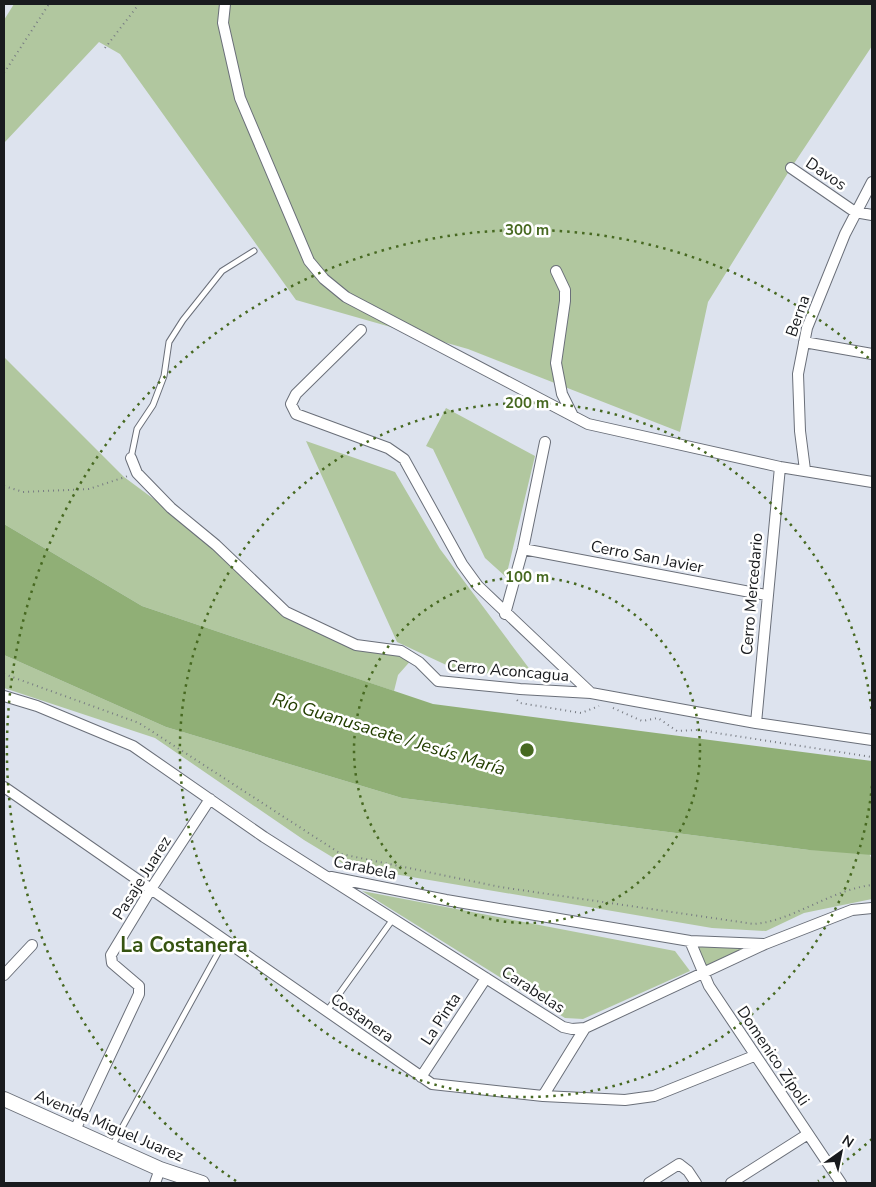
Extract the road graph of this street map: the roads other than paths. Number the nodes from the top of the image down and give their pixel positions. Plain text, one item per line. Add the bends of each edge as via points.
1 (225, 4) edge
2 (790, 168) dead end
3 (872, 182) edge
4 (856, 212) junction
5 (872, 215) edge
6 (254, 251) dead end
7 (556, 272) dead end
8 (361, 330) dead end
9 (804, 342) junction
10 (872, 354) edge
11 (573, 416) junction
12 (545, 442) dead end
13 (131, 458) joint
14 (780, 467) junction
15 (805, 470) junction
16 (872, 482) edge
17 (523, 549) junction
18 (766, 595) junction
19 (506, 614) junction
20 (591, 693) junction
21 (4, 696) edge
22 (756, 723) junction
23 (872, 740) edge
24 (4, 787) edge
25 (210, 799) junction
26 (326, 876) junction
27 (151, 889) junction
28 (872, 908) edge
29 (394, 919) junction
30 (225, 940) junction
31 (690, 941) junction
32 (765, 944) junction
33 (32, 945) dead end
34 (4, 975) edge
35 (703, 975) junction
36 (486, 978) junction
37 (327, 1012) junction
38 (585, 1028) junction
39 (754, 1056) junction
40 (421, 1077) junction
41 (544, 1096) junction
42 (4, 1098) edge
43 (76, 1130) junction
44 (808, 1134) junction
45 (112, 1147) junction
46 (160, 1168) junction
47 (155, 1183) edge
48 (202, 1183) edge
49 (649, 1183) edge
50 (696, 1183) edge
51 (731, 1183) edge
52 (840, 1183) edge

1 - 11 street via 223,22 240,98 309,261 324,279 346,297
2 - 4 street, Davos
3 - 4 street, Berna
4 - 5 street, Davos
4 - 9 street, Berna
6 - 13 lane via 222,271 182,320 169,342 164,376 153,405 138,429
7 - 11 street via 565,290 565,301 556,363 562,394
8 - 19 street via 296,394 291,404 296,414 388,448 404,459 462,564 478,586
9 - 10 street
9 - 15 street, Berna via 798,374
11 - 14 street via 588,424
12 - 17 street
13 - 20 street, Cerro Aconcagua via 137,473 171,508 216,545 286,612 356,645 401,651 419,662 438,681
14 - 15 street
14 - 18 street, Cerro Mercedario
15 - 16 street
17 - 18 street, Cerro San Javier
17 - 19 street
18 - 22 street, Cerro Mercedario
19 - 20 street
20 - 22 street, Cerro Aconcagua
21 - 25 street, Carabela via 116,737
22 - 23 street, Cerro Aconcagua
24 - 27 street, Costanera
25 - 26 street, Carabela
25 - 27 street, Pasaje Juarez
26 - 29 street, Carabelas
26 - 31 street, Carabela via 446,900
27 - 30 street, Costanera
27 - 43 street, Pasaje Juarez via 111,955 112,963 139,986 139,994
28 - 32 street, Carabelas via 852,910
29 - 36 street, Carabelas
29 - 37 lane
30 - 37 street, Costanera
30 - 45 lane
31 - 32 street, Carabela
31 - 35 street, Domenico Zípoli
32 - 35 street, Carabelas
33 - 34 street
35 - 38 street, Carabelas
35 - 39 street, Domenico Zípoli
36 - 38 street, Carabelas via 563,1027
36 - 40 street, La Pinta
37 - 40 street, Costanera
38 - 41 street
39 - 41 street, Costanera via 654,1096 625,1100
39 - 44 street, Domenico Zípoli
40 - 41 street, Costanera via 442,1086
42 - 43 street, Avenida Miguel Juarez
43 - 45 street, Avenida Miguel Juarez
44 - 51 street
44 - 52 street, Domenico Zípoli
45 - 46 street, Avenida Miguel Juarez
46 - 47 street
46 - 48 street, Avenida Miguel Juarez
49 - 50 street via 679,1164

